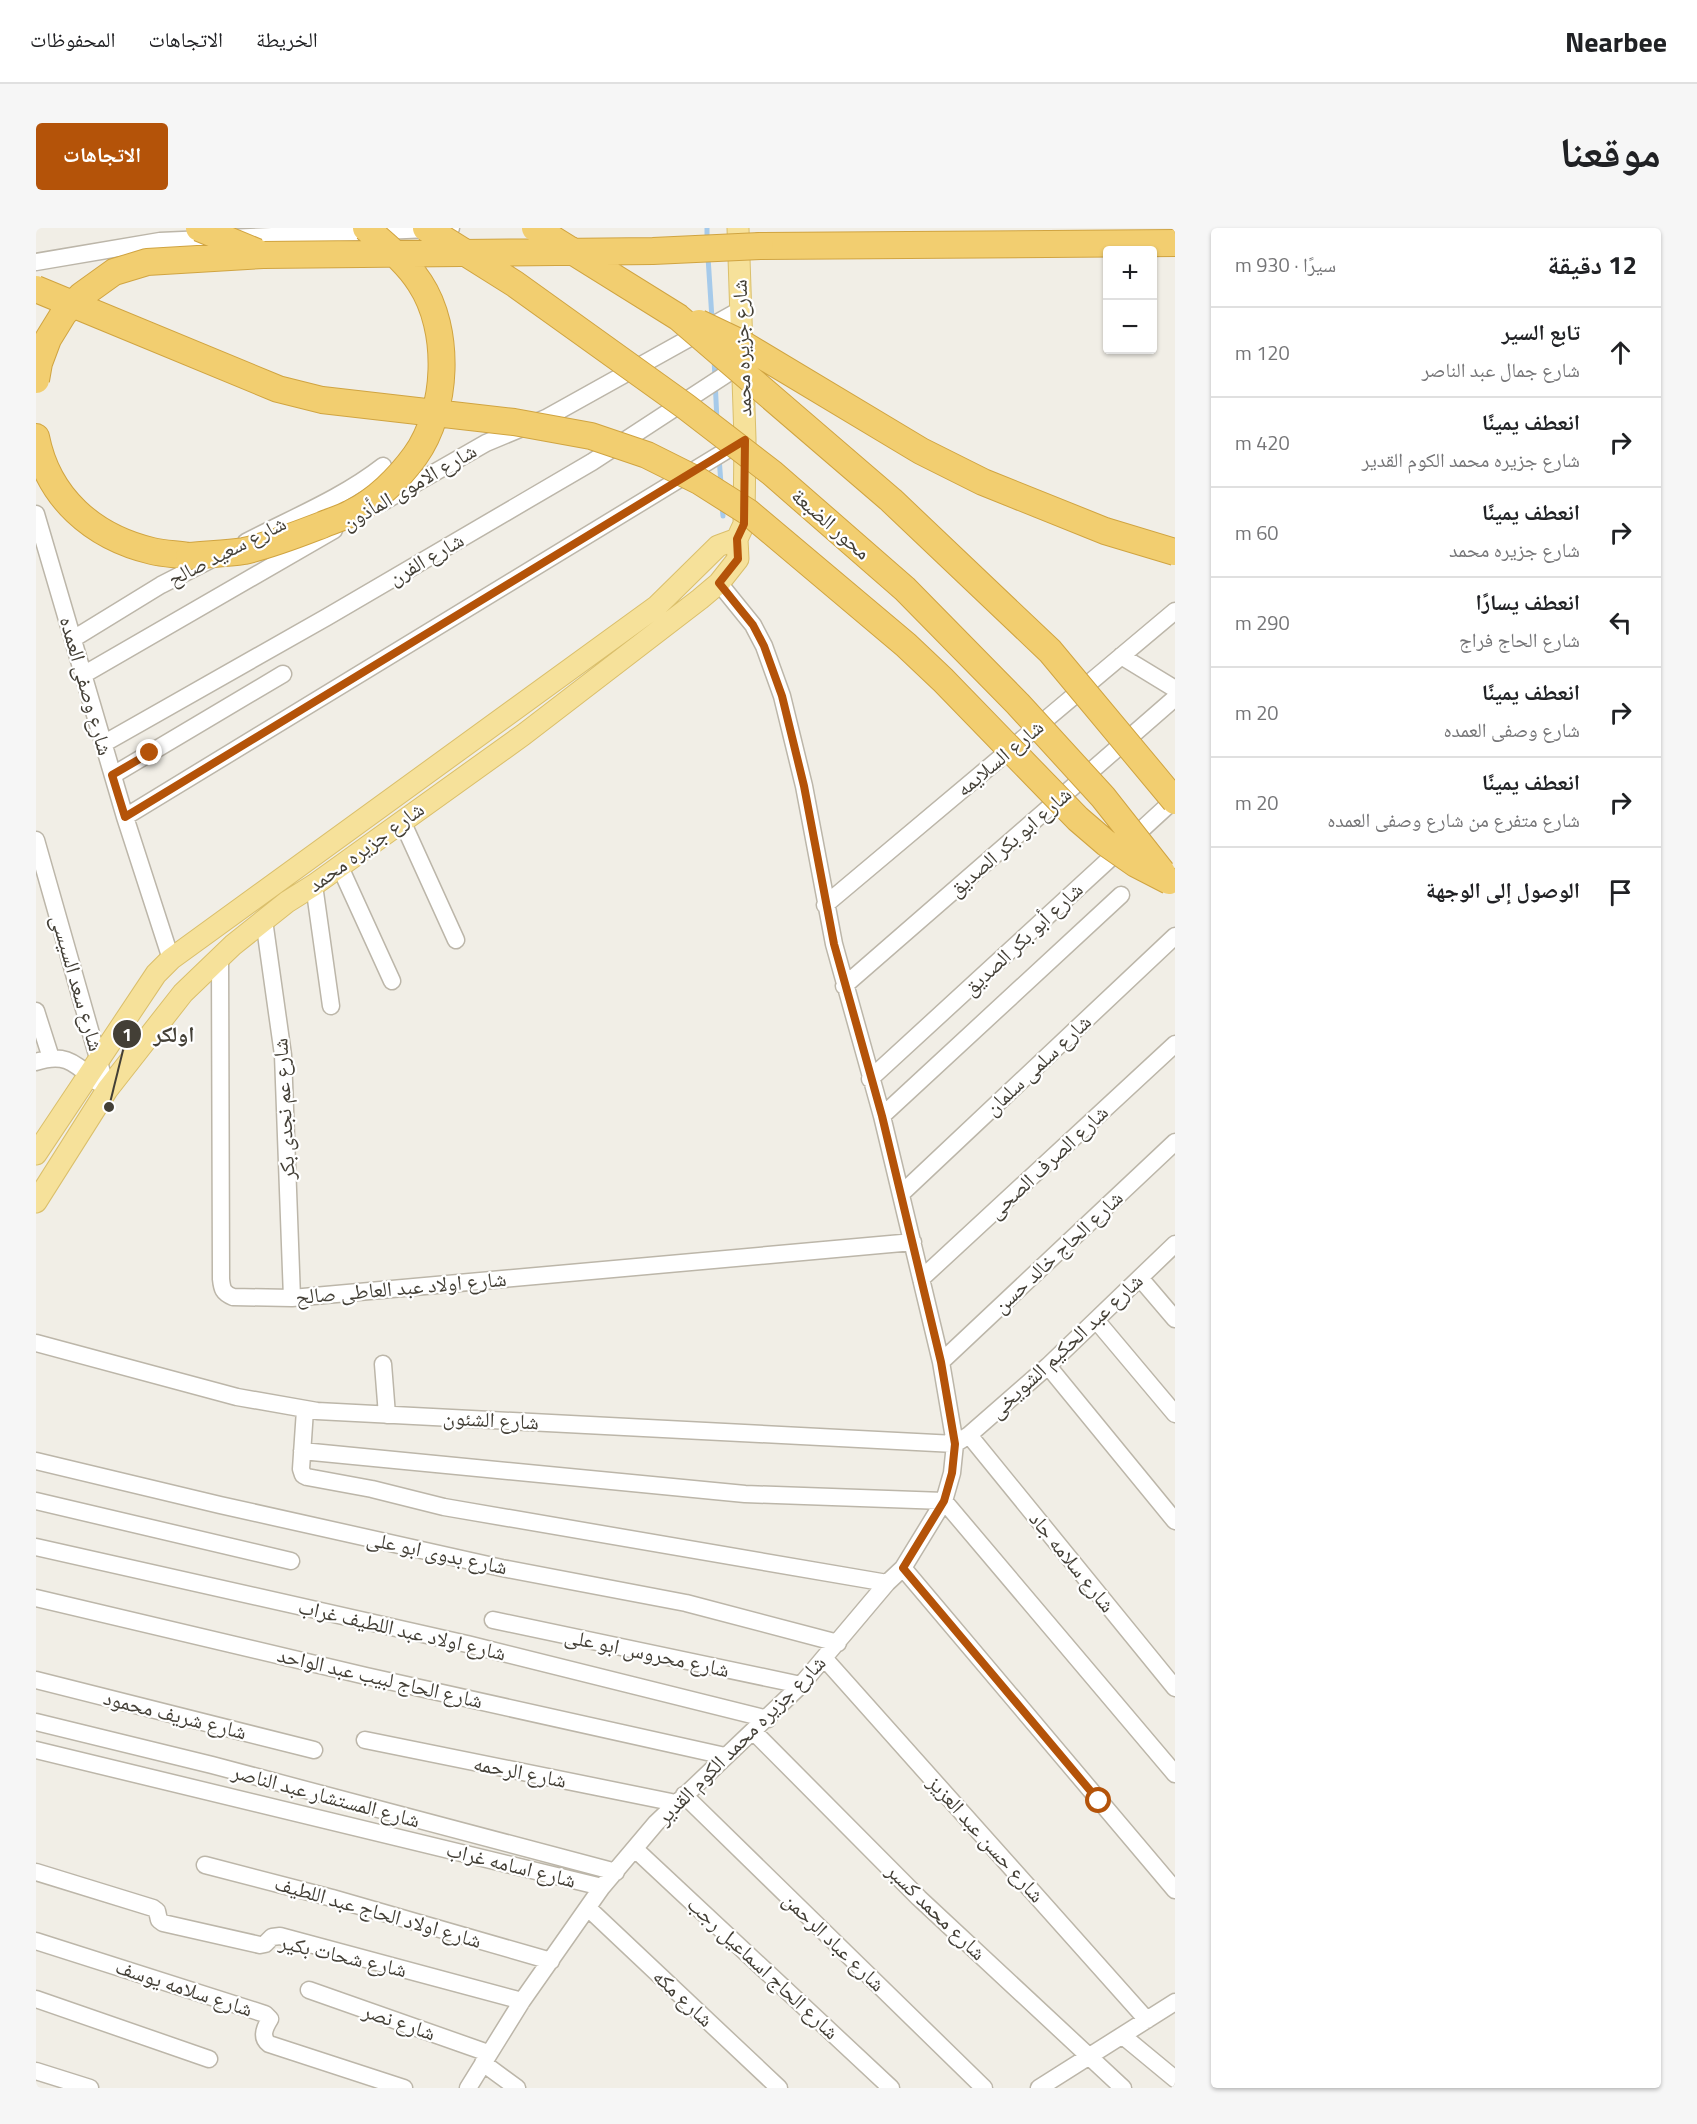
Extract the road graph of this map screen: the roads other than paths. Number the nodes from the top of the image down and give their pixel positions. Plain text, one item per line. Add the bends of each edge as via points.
1 (199, 228) edge
2 (366, 228) edge
3 (426, 228) edge
4 (451, 228) edge
5 (535, 228) edge
6 (738, 228) edge
7 (795, 228) edge
8 (1175, 243) edge
9 (760, 246) junction
10 (263, 255) junction
11 (36, 262) edge
12 (36, 289) edge
13 (740, 310) junction
14 (678, 317) junction
15 (742, 364) junction
16 (36, 380) edge
17 (36, 437) edge
18 (745, 440) junction
19 (383, 465) dead end
20 (36, 514) edge
21 (737, 539) junction
22 (1175, 552) edge
23 (719, 583) junction
24 (1175, 611) edge
25 (73, 639) junction
26 (1121, 656) junction
27 (284, 674) dead end
28 (83, 675) junction
29 (1175, 689) edge
30 (1175, 698) edge
31 (103, 744) junction
32 (112, 775) junction
33 (1175, 800) edge
34 (125, 817) junction
35 (402, 821) junction
36 (36, 840) edge
37 (340, 867) junction
38 (314, 885) junction
39 (1172, 885) edge
40 (1121, 895) dead end
41 (825, 905) junction
42 (264, 920) junction
43 (1175, 936) edge
44 (456, 940) dead end
45 (220, 957) junction
46 (171, 959) junction
47 (392, 981) dead end
48 (844, 986) junction
49 (331, 1006) dead end
50 (36, 1011) edge
51 (1175, 1044) edge
52 (43, 1060) edge
53 (94, 1067) junction
54 (870, 1079) junction
55 (107, 1090) junction
56 (882, 1116) junction
57 (1175, 1142) edge
58 (36, 1154) edge
59 (901, 1194) junction
60 (36, 1202) edge
61 (913, 1242) junction
62 (1173, 1252) edge
63 (1140, 1278) junction
64 (921, 1279) junction
65 (292, 1298) junction
66 (1175, 1319) edge
67 (1096, 1320) junction
68 (36, 1343) edge
69 (941, 1362) junction
70 (383, 1364) dead end
71 (1048, 1366) junction
72 (305, 1410) junction
73 (1175, 1414) edge
74 (387, 1415) junction
75 (969, 1435) junction
76 (955, 1444) junction
77 (302, 1451) junction
78 (36, 1461) edge
79 (36, 1501) edge
80 (944, 1501) junction
81 (1175, 1521) edge
82 (36, 1547) edge
83 (291, 1561) dead end
84 (903, 1568) junction
85 (887, 1583) junction
86 (36, 1598) edge
87 (493, 1620) dead end
88 (838, 1643) junction
89 (825, 1659) junction
90 (36, 1680) edge
91 (801, 1685) junction
92 (1175, 1688) edge
93 (768, 1719) junction
94 (36, 1722) edge
95 (753, 1731) junction
96 (365, 1740) dead end
97 (36, 1750) edge
98 (315, 1750) dead end
99 (725, 1755) junction
100 (1175, 1774) edge
101 (680, 1799) junction
102 (635, 1849) junction
103 (205, 1865) dead end
104 (36, 1872) edge
105 (615, 1872) junction
106 (602, 1887) junction
107 (1175, 1890) edge
108 (588, 1908) junction
109 (36, 1941) edge
110 (551, 1961) junction
111 (309, 1990) dead end
112 (36, 1999) edge
113 (522, 2001) junction
114 (1175, 2002) edge
115 (1147, 2020) junction
116 (1123, 2036) junction
117 (1088, 2056) junction
118 (486, 2058) junction
119 (209, 2059) dead end
120 (36, 2071) edge
121 (1175, 2079) edge
122 (90, 2088) edge
123 (404, 2088) edge
124 (468, 2088) edge
125 (517, 2088) edge
126 (778, 2088) edge
127 (891, 2088) edge
128 (984, 2088) edge
129 (1039, 2088) edge
130 (1123, 2088) edge

1 - 10 highway, bridge
2 - 17 highway, bridge via 397,255 420,283 436,316 442,351 434,418 416,455 388,487 352,513 287,539 243,551 189,555 153,551 115,538 66,502 53,485
3 - 39 highway, محور الضبعة, bridge via 515,284 685,406 772,472 905,589 1103,797
4 - 11 street via 160,242
5 - 14 highway, bridge
6 - 13 main road, شارع جزيره محمد
7 - 9 highway
8 - 9 highway
9 - 10 highway, bridge via 653,251
10 - 16 highway, bridge via 147,262 114,272 64,313 48,339
12 - 39 highway, bridge via 278,389 322,400 514,422 591,436 646,455 699,481 748,512 906,645 1099,837
13 - 15 main road, شارع جزيره محمد
13 - 28 street, شارع الاموى المأذون via 546,418 486,442
14 - 22 highway, bridge via 741,343 921,451 983,482 1105,531
14 - 33 highway, bridge via 891,500 1050,651
15 - 18 main road, شارع جزيره محمد
15 - 31 street, شارع الفرن via 592,462
18 - 21 main road, شارع جزيره محمد via 744,524
18 - 34 street
19 - 25 street, شارع سعيد صالح via 365,480 161,585
20 - 25 street, شارع وصفى العمده
21 - 23 main road, شارع جزيره محمد via 738,559
21 - 46 main road, شارع جزيره محمد via 718,546 657,606
23 - 35 main road, شارع جزيره محمد via 523,735
23 - 41 street, شارع جزيره محمد الكوم القدير via 753,625 782,696 804,786
24 - 26 street, شارع السلايمه
25 - 28 street, شارع وصفى العمده
26 - 29 street
26 - 41 street, شارع السلايمه
27 - 32 street
28 - 31 street, شارع وصفى العمده
30 - 48 street, شارع ابو بكر الصديق
31 - 32 street, شارع وصفى العمده
32 - 34 street, شارع وصفى العمده
33 - 54 street, شارع أبو بكر الصديق
34 - 46 street, شارع وصفى العمده
35 - 37 main road, شارع جزيره محمد
35 - 44 street
36 - 53 street, شارع سعد السيسى
37 - 38 main road, شارع جزيره محمد
37 - 47 street
38 - 42 main road, شارع جزيره محمد
38 - 49 street
40 - 56 street
41 - 48 street, شارع جزيره محمد الكوم القدير
42 - 45 main road, شارع جزيره محمد
42 - 65 street, شارع عم نجدى بكر via 283,1055
43 - 59 street, شارع سلمى سلمان
45 - 55 main road, شارع جزيره محمد via 183,993
45 - 65 street, شارع اولاد عبد العاطى صالح via 222,1288 233,1297
46 - 53 main road, شارع جزيره محمد via 156,974
48 - 54 street, شارع جزيره محمد الكوم القدير
50 - 52 street
51 - 64 street, شارع الصرف الصحى
52 - 53 street via 60,1058
53 - 55 street
53 - 58 main road, شارع جزيره محمد
54 - 56 street, شارع جزيره محمد الكوم القدير
55 - 60 main road, شارع جزيره محمد
56 - 59 street, شارع جزيره محمد الكوم القدير
57 - 69 street, شارع الحاج خالد حسن
59 - 61 street, شارع جزيره محمد الكوم القدير
61 - 64 street, شارع جزيره محمد الكوم القدير
61 - 65 street, شارع اولاد عبد العاطى صالح
62 - 63 street, شارع عبد الحكيم الشويخى
63 - 66 street
63 - 67 street, شارع عبد الحكيم الشويخى
64 - 69 street, شارع جزيره محمد الكوم القدير
67 - 71 street, شارع عبد الحكيم الشويخى
67 - 73 street
68 - 72 street, شارع الشئون via 237,1397
69 - 76 street, شارع جزيره محمد الكوم القدير
70 - 74 street
71 - 75 street, شارع عبد الحكيم الشويخى
71 - 81 street
72 - 74 street, شارع الشئون
72 - 77 street
74 - 76 street, شارع الشئون
75 - 76 street, شارع عبد الحكيم الشويخى
75 - 92 street, شارع سلامه جاد
76 - 80 street, شارع جزيره محمد الكوم القدير
77 - 80 street via 745,1494
77 - 85 street via 301,1468 307,1477 444,1507
78 - 88 street, شارع بدوى ابو على via 502,1568 686,1603
79 - 83 street
80 - 84 street, شارع جزيره محمد الكوم القدير
80 - 100 street
82 - 93 street, شارع اولاد عبد اللطيف غراب via 467,1644
84 - 85 street, شارع جزيره محمد الكوم القدير
84 - 107 street
85 - 88 street, شارع جزيره محمد الكوم القدير
86 - 99 street, شارع الحاج لبيب عبد الواحد
87 - 91 street, شارع محروس ابو على
88 - 89 street, شارع جزيره محمد الكوم القدير
89 - 91 street, شارع جزيره محمد الكوم القدير
89 - 115 street, شارع حسن عبد العزيز
90 - 98 street, شارع شريف محمود
91 - 93 street, شارع جزيره محمد الكوم القدير
93 - 95 street, شارع جزيره محمد الكوم القدير
94 - 105 street, شارع المستشار عبد الناصر
95 - 99 street, شارع جزيره محمد الكوم القدير
95 - 117 street, شارع محمد كسبر via 920,1898
96 - 101 street, شارع الرحمه
97 - 106 street, شارع اسامه غراب
99 - 101 street, شارع جزيره محمد الكوم القدير
101 - 102 street, شارع جزيره محمد الكوم القدير
101 - 128 street, شارع عباد الرحمن
102 - 105 street, شارع جزيره محمد الكوم القدير
102 - 127 street, شارع الحاج اسماعيل رجب
103 - 110 street, شارع اولاد الحاج عبد اللطيف
104 - 113 street, شارع شحات بكير via 153,1908 163,1923 260,1945 280,1936
105 - 106 street, شارع جزيره محمد الكوم القدير
106 - 108 street, شارع جزيره محمد الكوم القدير
108 - 110 street, شارع جزيره محمد الكوم القدير
108 - 126 street, شارع مكه
109 - 123 street, شارع سلامه يوسف via 265,2014 270,2019 263,2035 269,2044
110 - 113 street, شارع جزيره محمد الكوم القدير
111 - 118 street, شارع نصر
112 - 119 street
113 - 118 street, شارع جزيره محمد الكوم القدير
114 - 115 street
115 - 116 street
116 - 117 street
116 - 121 street
117 - 129 street
117 - 130 street, شارع محمد كسبر
118 - 124 street, شارع جزيره محمد الكوم القدير
118 - 125 street, شارع نصر
120 - 122 street

